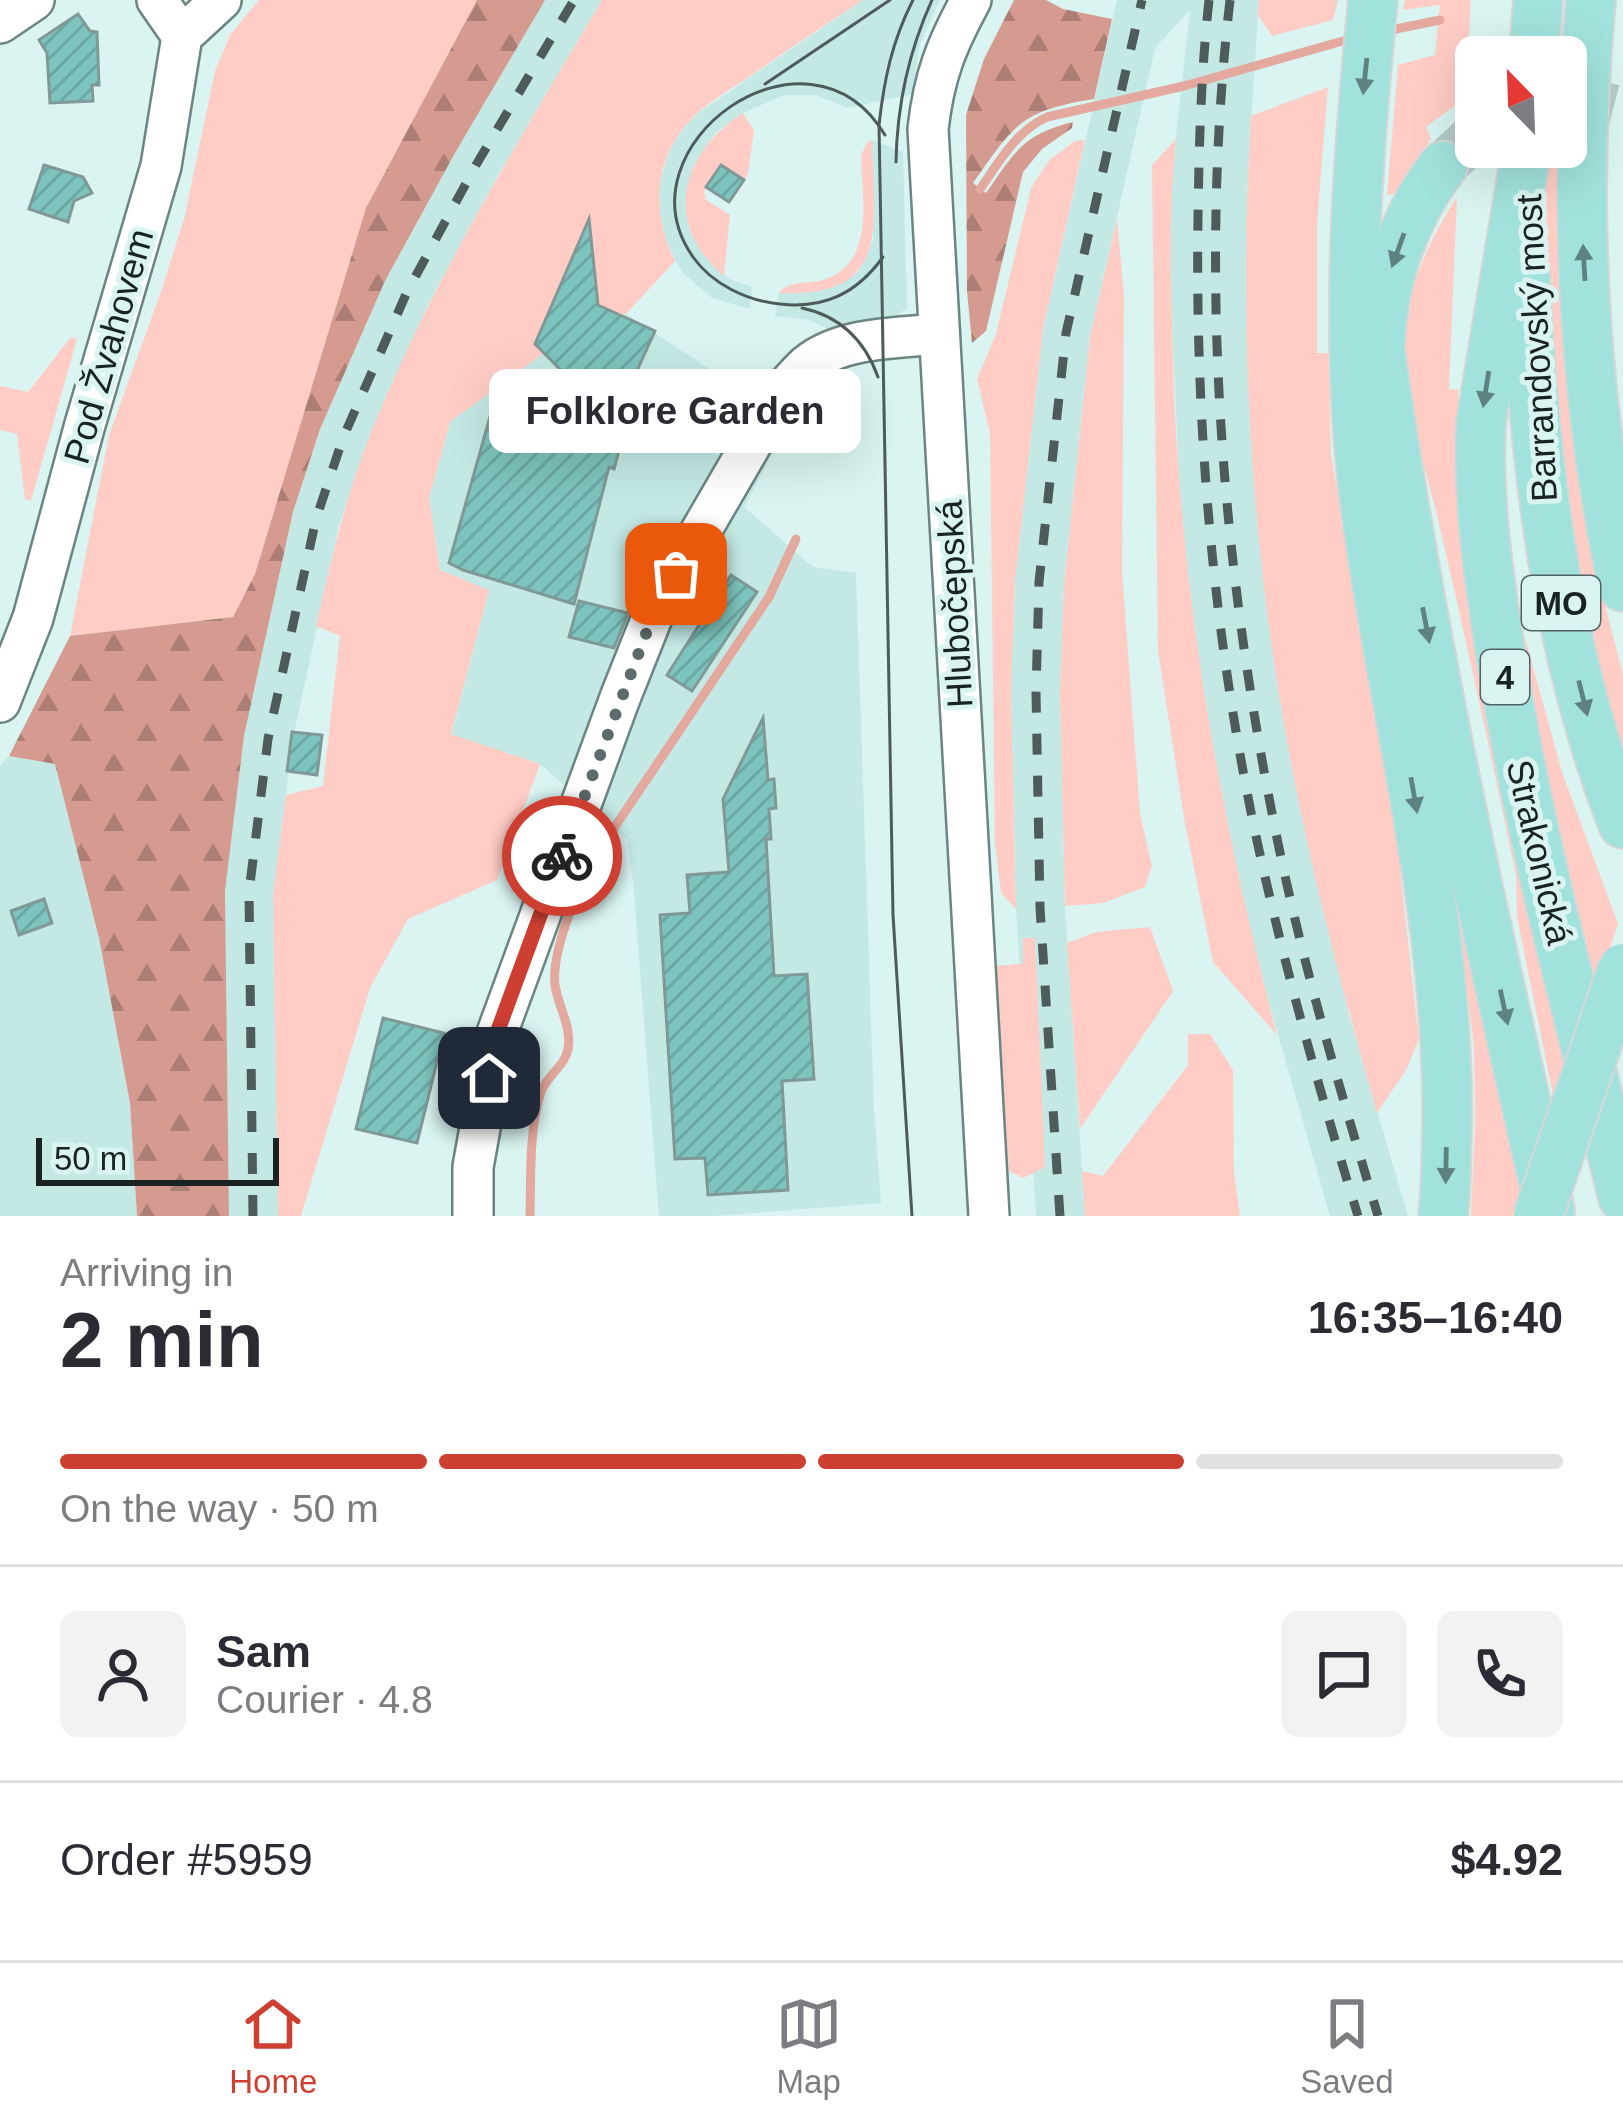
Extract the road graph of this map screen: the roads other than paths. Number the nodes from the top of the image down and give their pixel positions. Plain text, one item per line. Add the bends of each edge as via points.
1 (34, 0) edge
2 (157, 0) edge
3 (221, 0) edge
4 (971, 0) edge
5 (1373, 0) edge
6 (1538, 0) edge
7 (1591, 0) edge
8 (0, 23) edge
9 (182, 36) junction
10 (1535, 36) edge
11 (1443, 166) tunnel mouth
12 (1524, 168) edge
13 (1527, 168) edge
14 (938, 334) junction
15 (1380, 344) junction
16 (1623, 587) edge
17 (1386, 638) junction
18 (0, 702) edge
19 (1623, 824) edge
20 (1623, 968) edge
21 (1623, 1197) edge
22 (473, 1216) edge
23 (989, 1216) edge
24 (1443, 1216) edge
25 (1538, 1216) edge
26 (1551, 1216) edge

1 - 8 street
2 - 9 street
3 - 9 street
4 - 14 street, Hlubočepská via 941,58 929,120
5 -> 17 main road via 1358,152 1355,411
6 - 10 main road
16 -> 7 main road, Barrandovský most / MO via 1603,483 1583,262
9 - 18 street, Pod Žvahovem via 161,166 33,618
11 -> 15 main road via 1393,260
12 -> 21 main road, Strakonická / 4 via 1481,422 1489,580 1515,739
13 -> 19 main road, Barrandovský most / MO via 1540,481 1566,631
14 - 22 street via 843,347 809,363 781,393 655,610 497,1033 473,1167
14 - 23 street, Hlubočepská
15 - 17 main road
15 -> 26 main road via 1436,678
17 -> 24 main road via 1440,964 1448,1063
20 - 25 main road, bridge

